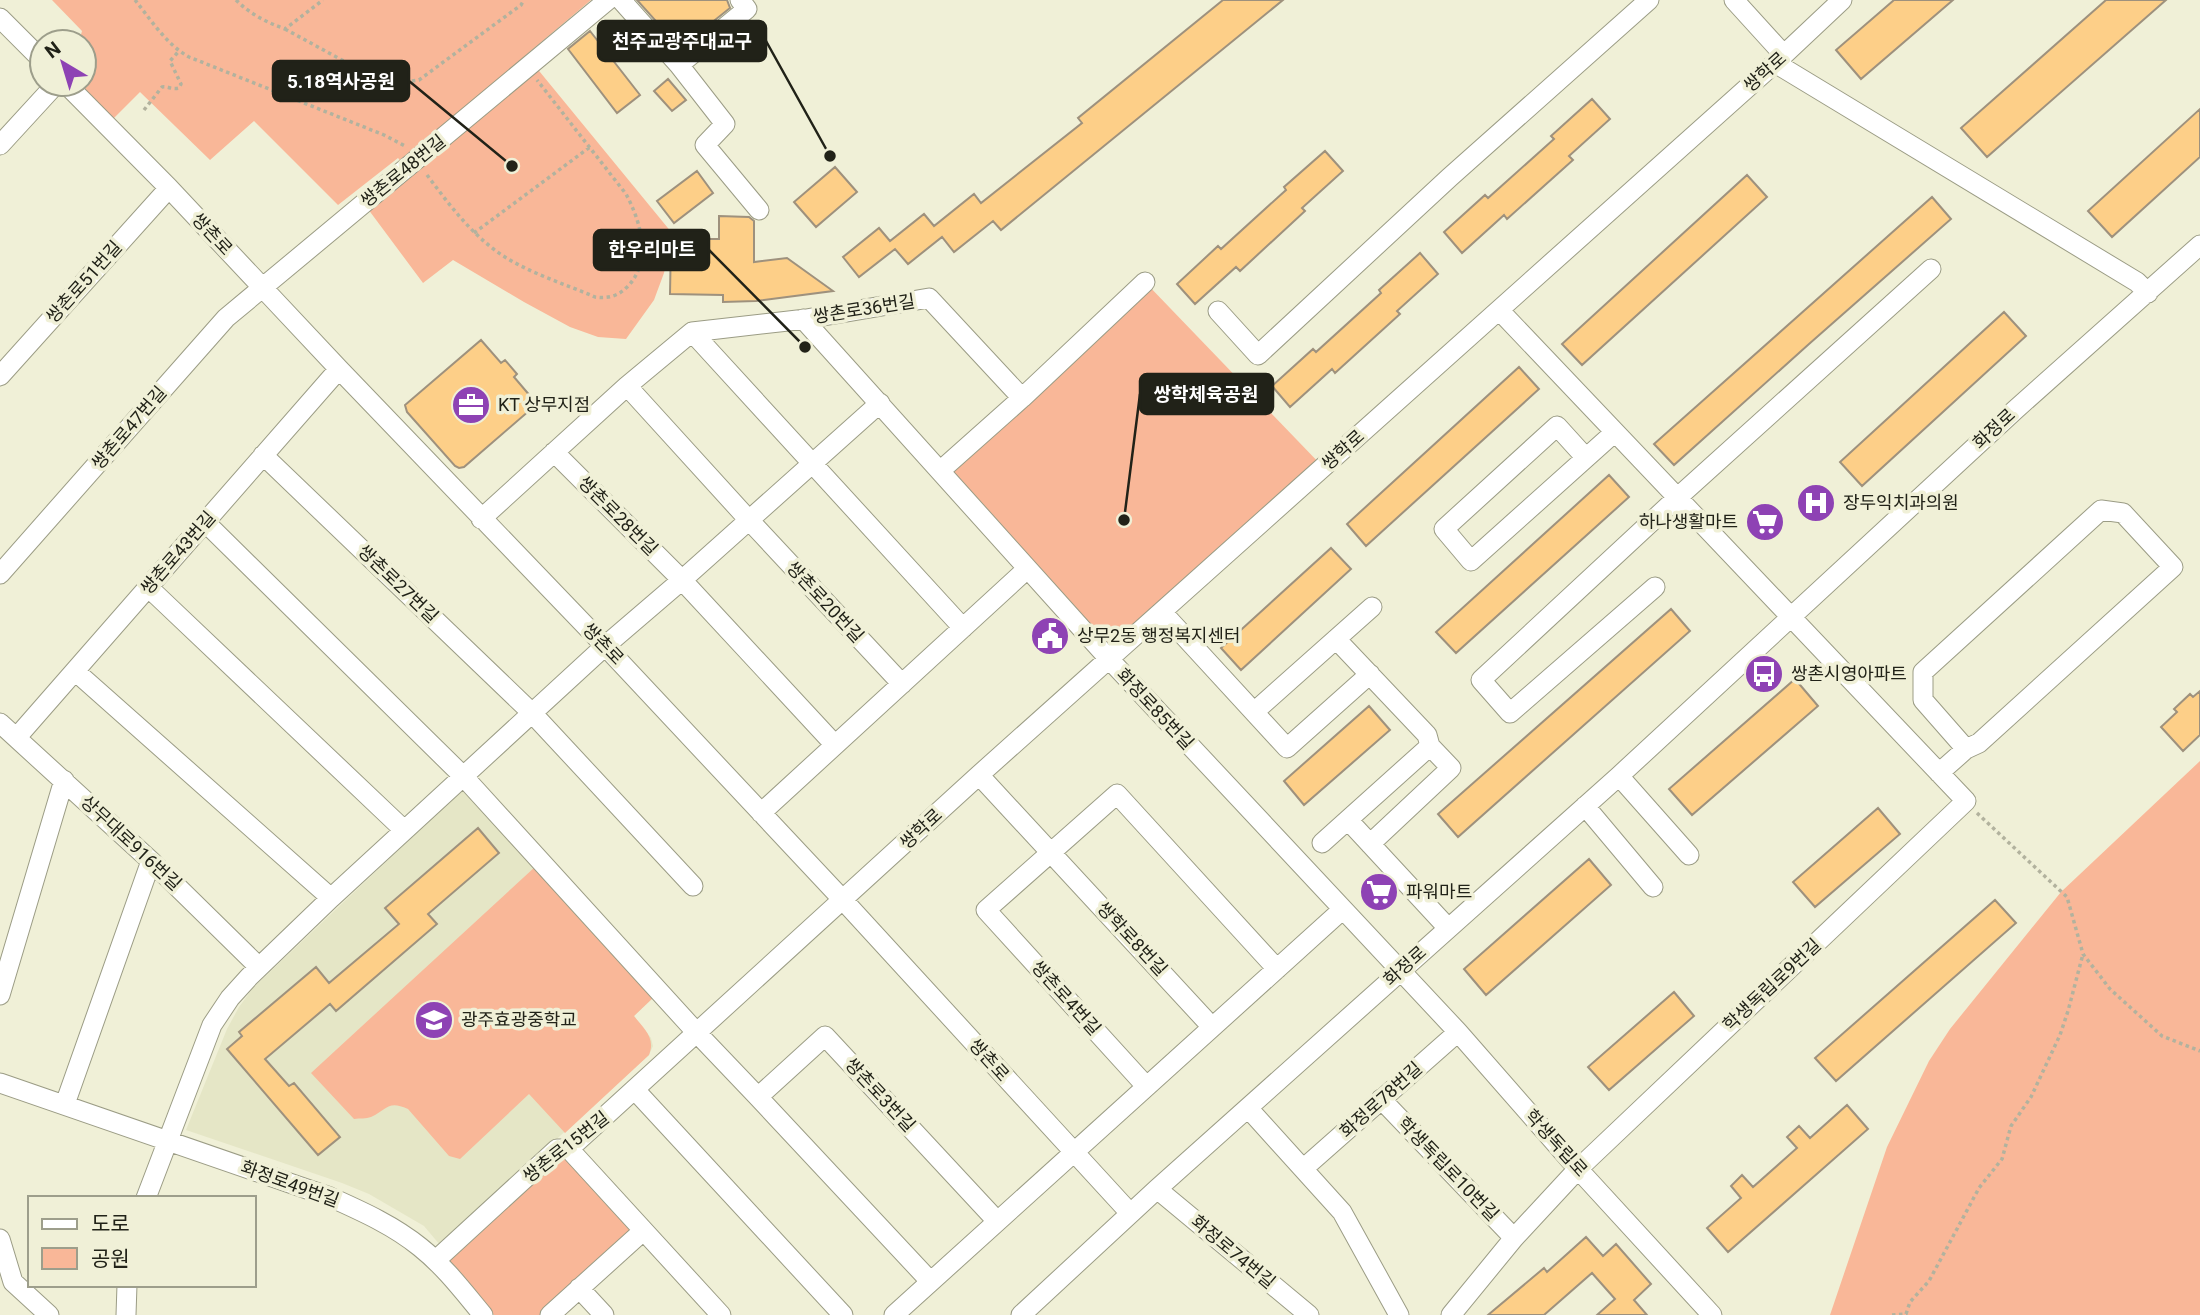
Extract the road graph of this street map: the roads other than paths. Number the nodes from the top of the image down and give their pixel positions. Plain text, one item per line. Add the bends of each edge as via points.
1 (608, 0) edge
2 (621, 0) edge
3 (740, 0) edge
4 (1649, 0) edge
5 (1734, 0) edge
6 (1842, 0) edge
7 (0, 18) edge
8 (28, 46) edge
9 (1780, 59) junction
10 (678, 65) junction
11 (43, 98) edge
12 (80, 98) edge
13 (0, 145) edge
14 (169, 188) junction
15 (759, 210) dead end
16 (2200, 245) edge
17 (1931, 270) dead end
18 (1145, 282) dead end
19 (261, 287) junction
20 (2148, 293) junction
21 (1499, 310) junction
22 (1218, 311) dead end
23 (803, 318) junction
24 (692, 332) junction
25 (339, 369) junction
26 (0, 376) edge
27 (627, 387) junction
28 (1022, 398) junction
29 (880, 403) junction
30 (1615, 432) junction
31 (554, 452) junction
32 (263, 455) junction
33 (1586, 458) junction
34 (811, 464) junction
35 (940, 471) junction
36 (1677, 498) junction
37 (481, 519) junction
38 (748, 519) junction
39 (205, 522) junction
40 (1027, 569) junction
41 (0, 574) edge
42 (682, 580) junction
43 (148, 587) junction
44 (1655, 587) dead end
45 (1372, 607) dead end
46 (1162, 612) junction
47 (1790, 617) junction
48 (962, 628) junction
49 (1336, 639) junction
50 (605, 646) junction
51 (1109, 659) junction
52 (75, 671) junction
53 (1370, 674) junction
54 (902, 684) junction
55 (1254, 712) junction
56 (532, 713) junction
57 (0, 723) edge
58 (17, 737) junction
59 (835, 745) junction
60 (1430, 746) junction
61 (1966, 749) junction
62 (1939, 773) junction
63 (979, 775) junction
64 (463, 776) junction
65 (1619, 776) junction
66 (64, 780) junction
67 (1585, 806) junction
68 (761, 813) junction
69 (1348, 820) junction
70 (404, 830) junction
71 (1322, 843) dead end
72 (1370, 844) junction
73 (1051, 852) junction
74 (1689, 855) dead end
75 (151, 860) junction
76 (693, 886) dead end
77 (1653, 887) dead end
78 (331, 898) junction
79 (843, 900) junction
80 (1342, 910) junction
81 (1448, 928) junction
82 (259, 967) junction
83 (1277, 969) junction
84 (1399, 971) junction
85 (0, 995) edge
86 (1212, 1027) junction
87 (1458, 1032) junction
88 (696, 1033) junction
89 (0, 1083) edge
90 (1146, 1086) junction
91 (635, 1090) junction
92 (758, 1097) junction
93 (1381, 1099) junction
94 (65, 1104) junction
95 (1248, 1108) junction
96 (168, 1140) junction
97 (569, 1149) junction
98 (1073, 1152) junction
99 (1304, 1168) junction
100 (1578, 1169) junction
101 (1157, 1189) junction
102 (147, 1196) edge
103 (1130, 1213) junction
104 (997, 1221) junction
105 (643, 1231) junction
106 (1514, 1238) junction
107 (0, 1239) edge
108 (436, 1261) junction
109 (930, 1281) junction
110 (127, 1287) edge
111 (579, 1288) junction
112 (49, 1315) edge
113 (126, 1315) edge
114 (483, 1315) edge
115 (550, 1315) edge
116 (604, 1315) edge
117 (721, 1315) edge
118 (843, 1315) edge
119 (894, 1315) edge
120 (1021, 1315) edge
121 (1309, 1315) edge
122 (1399, 1315) edge
123 (1451, 1315) edge
124 (1712, 1315) edge

1 - 19 street, 쌍촌로48번길
2 - 10 street
3 - 10 street via 747,9
4 - 22 street via 1258,355
5 - 9 street
6 - 9 street, 쌍학로
7 - 8 street
9 - 20 street
9 - 21 street, 쌍학로
10 - 15 street via 726,124 705,145
11 - 13 street
12 - 14 street, 쌍촌로
14 - 19 street, 쌍촌로
14 - 26 street, 쌍촌로51번길
16 - 20 street, 화정로
17 - 36 street
18 - 28 street
19 - 25 street, 쌍촌로
19 - 41 street, 쌍촌로47번길 via 226,318
20 - 47 street, 화정로
21 - 30 street
21 - 46 street, 쌍학로
23 - 24 street, 쌍촌로36번길
23 - 28 street, 쌍촌로36번길 via 929,298
23 - 29 street, 화정로85번길
24 - 27 street
24 - 34 street
25 - 32 street, 쌍촌로43번길
25 - 37 street, 쌍촌로
27 - 31 street
27 - 38 street
28 - 35 street
29 - 34 street
29 - 35 street, 화정로85번길
30 - 33 street
30 - 36 street
31 - 37 street
31 - 42 street, 쌍촌로28번길
32 - 39 street, 쌍촌로43번길
32 - 56 street, 쌍촌로27번길
33 - 33 street via 1471,561 1444,530 1558,426
34 - 38 street
34 - 48 street
35 - 40 street, 화정로85번길
36 - 44 street via 1480,680 1510,713
36 - 47 street
37 - 50 street, 쌍촌로
38 - 42 street
38 - 54 street, 쌍촌로20번길
39 - 43 street, 쌍촌로43번길
39 - 64 street
40 - 48 street
40 - 51 street, 화정로85번길
42 - 50 street
42 - 59 street
43 - 52 street, 쌍촌로43번길
43 - 70 street
45 - 49 street
46 - 51 street, 쌍학로
46 - 55 street
47 - 62 street
47 - 65 street, 화정로
48 - 54 street
49 - 53 street
49 - 55 street
50 - 56 street
50 - 68 street, 쌍촌로
51 - 63 street, 쌍학로
51 - 80 street, 화정로85번길
52 - 58 street, 쌍촌로43번길
52 - 78 street
53 - 55 street via 1287,748
53 - 60 street via 1427,735
54 - 59 street
56 - 64 street
56 - 76 street, 쌍촌로27번길
57 - 58 street, 상무대로916번길
58 - 66 street, 상무대로916번길
59 - 68 street
60 - 69 street
60 - 72 street via 1451,768
61 - 61 street via 1979,743 2174,567 2123,513 2101,510 1923,672 1923,700
61 - 62 street
62 - 100 street, 학생독립로9번길 via 1966,802
63 - 73 street, 쌍학로8번길
63 - 79 street, 쌍학로
64 - 70 street
64 - 88 street
65 - 67 street, 화정로
65 - 74 street
66 - 75 street, 상무대로916번길
66 - 85 street
67 - 77 street
67 - 81 street, 화정로
68 - 79 street, 쌍촌로
69 - 71 street
69 - 72 street
70 - 78 street
72 - 81 street
73 - 83 street via 1117,794
73 - 86 street, 쌍학로8번길
73 - 90 street, 쌍촌로4번길 via 986,910
75 - 82 street, 상무대로916번길
75 - 94 street
78 - 82 street
79 - 88 street, 쌍촌로15번길
79 - 98 street, 쌍촌로
80 - 83 street
80 - 84 street, 화정로85번길
81 - 84 street, 화정로
82 - 96 street via 212,1025
83 - 86 street
84 - 87 street, 학생독립로
84 - 95 street, 화정로
86 - 90 street
87 - 93 street, 화정로78번길
87 - 100 street, 학생독립로
88 - 91 street, 쌍촌로15번길
88 - 92 street
89 - 94 street, 화정로49번길
90 - 98 street
91 - 97 street, 쌍촌로15번길
91 - 118 street
92 - 104 street, 쌍촌로3번길 via 825,1036
92 - 109 street
93 - 99 street, 화정로78번길
93 - 106 street, 학생독립로10번길
94 - 96 street, 화정로49번길
95 - 99 street
95 - 101 street, 화정로
96 - 102 street
96 - 108 street, 화정로49번길 via 330,1197 376,1218
97 - 105 street
97 - 108 street, 쌍촌로15번길 via 557,1149
98 - 103 street, 쌍촌로
98 - 104 street
99 - 122 street via 1342,1212
100 - 106 street
100 - 124 street, 학생독립로
101 - 103 street, 화정로
101 - 121 street, 화정로74번길
103 - 120 street, 화정로
104 - 109 street
105 - 111 street
105 - 117 street
106 - 123 street
107 - 112 street via 13,1282
108 - 114 street, 화정로49번길
109 - 119 street
110 - 113 street
111 - 115 street
111 - 116 street

